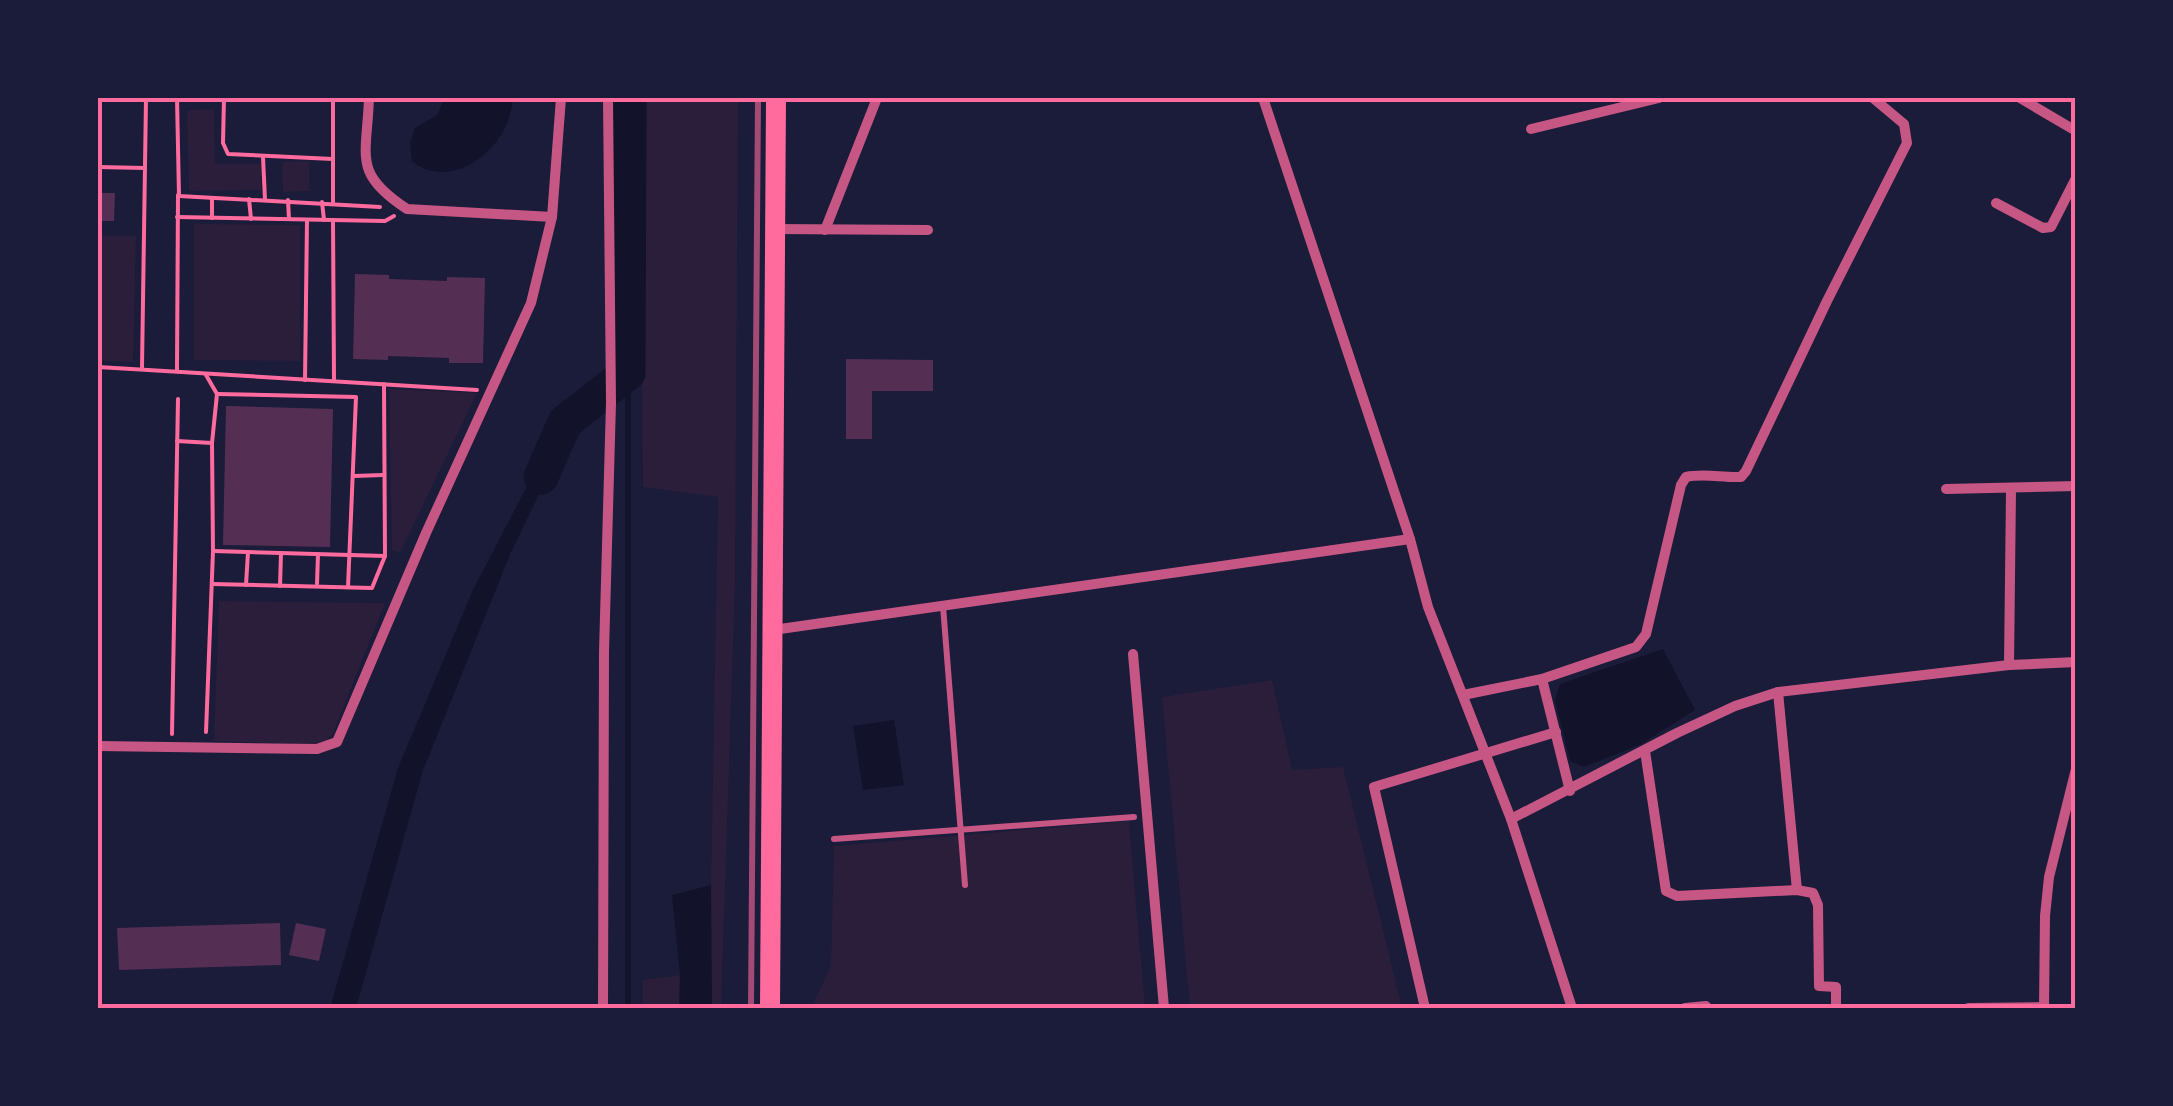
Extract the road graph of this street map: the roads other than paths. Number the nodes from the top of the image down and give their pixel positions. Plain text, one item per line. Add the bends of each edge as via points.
1 (369, 98) edge
2 (561, 98) edge
3 (608, 98) edge
4 (776, 98) edge
5 (877, 98) edge
6 (1263, 98) edge
7 (1659, 98) edge
8 (1873, 98) edge
9 (2020, 98) edge
10 (1887, 102) edge
11 (1531, 129) dead end
12 (2076, 131) edge
13 (2076, 178) edge
14 (1996, 203) dead end
15 (552, 216) junction
16 (774, 228) junction
17 (825, 230) junction
18 (928, 230) dead end
19 (2076, 486) edge
20 (1946, 489) dead end
21 (2010, 490) junction
22 (1410, 539) junction
23 (944, 606) junction
24 (772, 630) junction
25 (1133, 654) dead end
26 (2076, 662) edge
27 (2009, 666) junction
28 (1542, 679) junction
29 (1778, 692) junction
30 (1462, 695) junction
31 (1556, 732) junction
32 (98, 746) edge
33 (1646, 751) junction
34 (1486, 754) junction
35 (2076, 769) edge
36 (1570, 791) junction
37 (1134, 816) dead end
38 (1512, 819) junction
39 (960, 830) junction
40 (834, 839) dead end
41 (964, 885) dead end
42 (1797, 890) junction
43 (1706, 1006) edge
44 (603, 1008) edge
45 (770, 1008) edge
46 (1164, 1008) edge
47 (1426, 1008) edge
48 (1572, 1008) edge
49 (1685, 1008) edge
50 (1836, 1008) edge
51 (1968, 1008) edge
52 (2044, 1008) edge

1 - 15 street via 367,172 408,209
2 - 15 street
3 - 44 street
4 - 16 highway
5 - 17 street
6 - 22 street
7 - 11 street
8 - 10 street
9 - 12 street
10 - 28 street via 1904,124 1907,143 1746,471 1741,477 1698,474 1681,485 1646,634 1636,647
13 - 14 street via 2051,227
15 - 32 street via 531,303 338,742 317,749
16 - 17 street
16 - 24 highway
17 - 18 street
19 - 21 street
20 - 21 street
21 - 27 street
22 - 23 street
22 - 30 street
23 - 24 street
23 - 39 lane
24 - 45 highway
25 - 46 street
26 - 27 street
27 - 29 street
28 - 30 street
28 - 31 street
29 - 33 street
29 - 42 street
30 - 34 street
31 - 34 street
31 - 36 street
33 - 36 street
33 - 42 street via 1666,890 1678,896
34 - 38 street
34 - 47 street via 1374,787
35 - 52 street via 2049,878
36 - 38 street
37 - 39 lane
38 - 48 street
39 - 40 lane
39 - 41 lane
42 - 50 street via 1817,898 1819,986 1836,987
43 - 49 street
51 - 52 street

